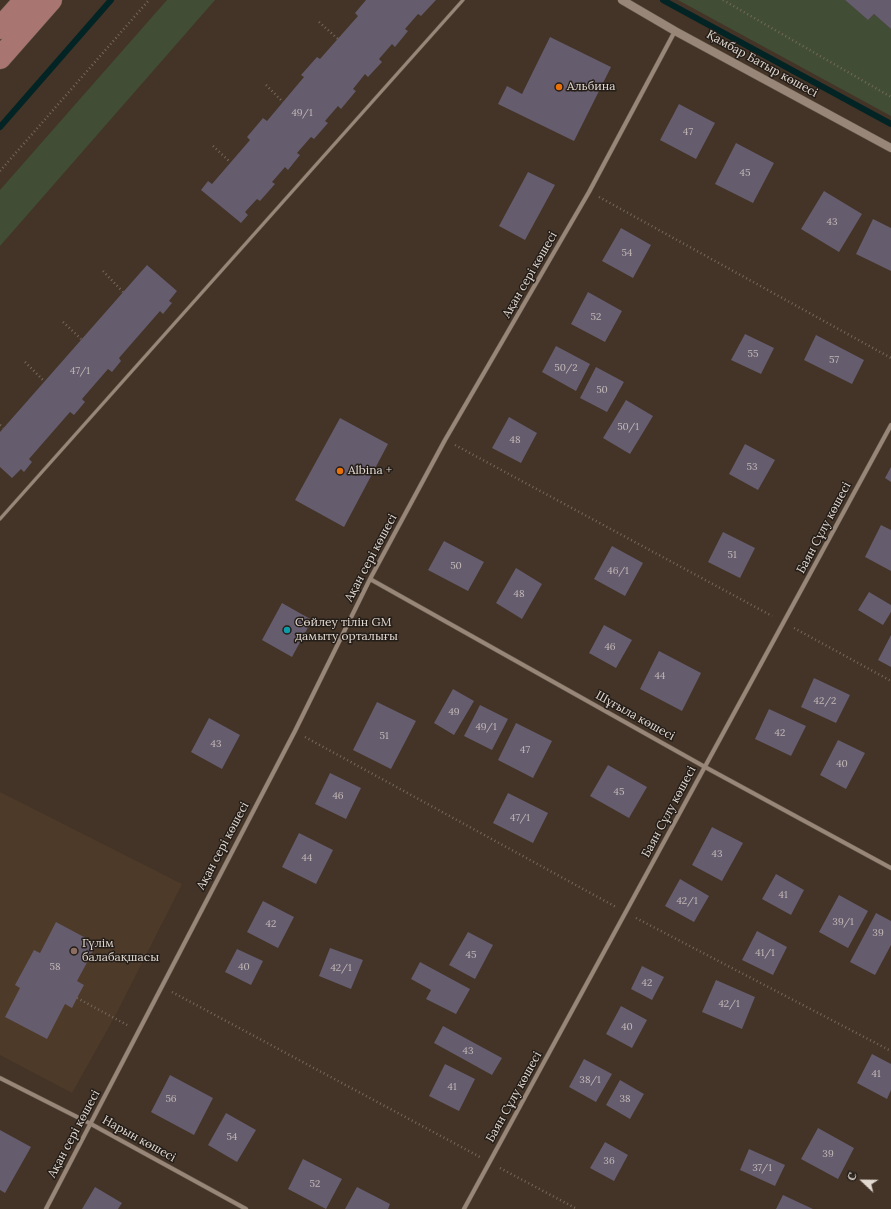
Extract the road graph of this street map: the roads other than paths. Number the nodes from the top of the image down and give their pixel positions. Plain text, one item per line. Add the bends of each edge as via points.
1 (25, 0) edge
2 (51, 0) edge
3 (463, 0) edge
4 (622, 0) edge
5 (0, 28) edge
6 (675, 30) junction
7 (0, 58) edge
8 (891, 148) edge
9 (891, 425) edge
10 (0, 519) edge
11 (370, 579) junction
12 (705, 766) junction
13 (891, 868) edge
14 (0, 1078) edge
15 (91, 1124) junction
16 (46, 1209) edge
17 (246, 1209) edge
18 (464, 1209) edge

1 - 5 main road
2 - 7 main road
3 - 10 lane
4 - 6 main road, Қамбар Батыр көшесі
6 - 8 main road, Қамбар Батыр көшесі
6 - 11 street, Ақан сері көшесі via 589,192 445,440
9 - 12 street, Баян Сұлу көшесі
11 - 12 street, Шұғыла көшесі
11 - 15 street, Ақан сері көшесі via 295,731
12 - 13 street, Шұғыла көшесі
12 - 18 street, Баян Сұлу көшесі
14 - 15 street, Нарын көшесі
15 - 16 street, Ақан сері көшесі
15 - 17 street, Нарын көшесі

